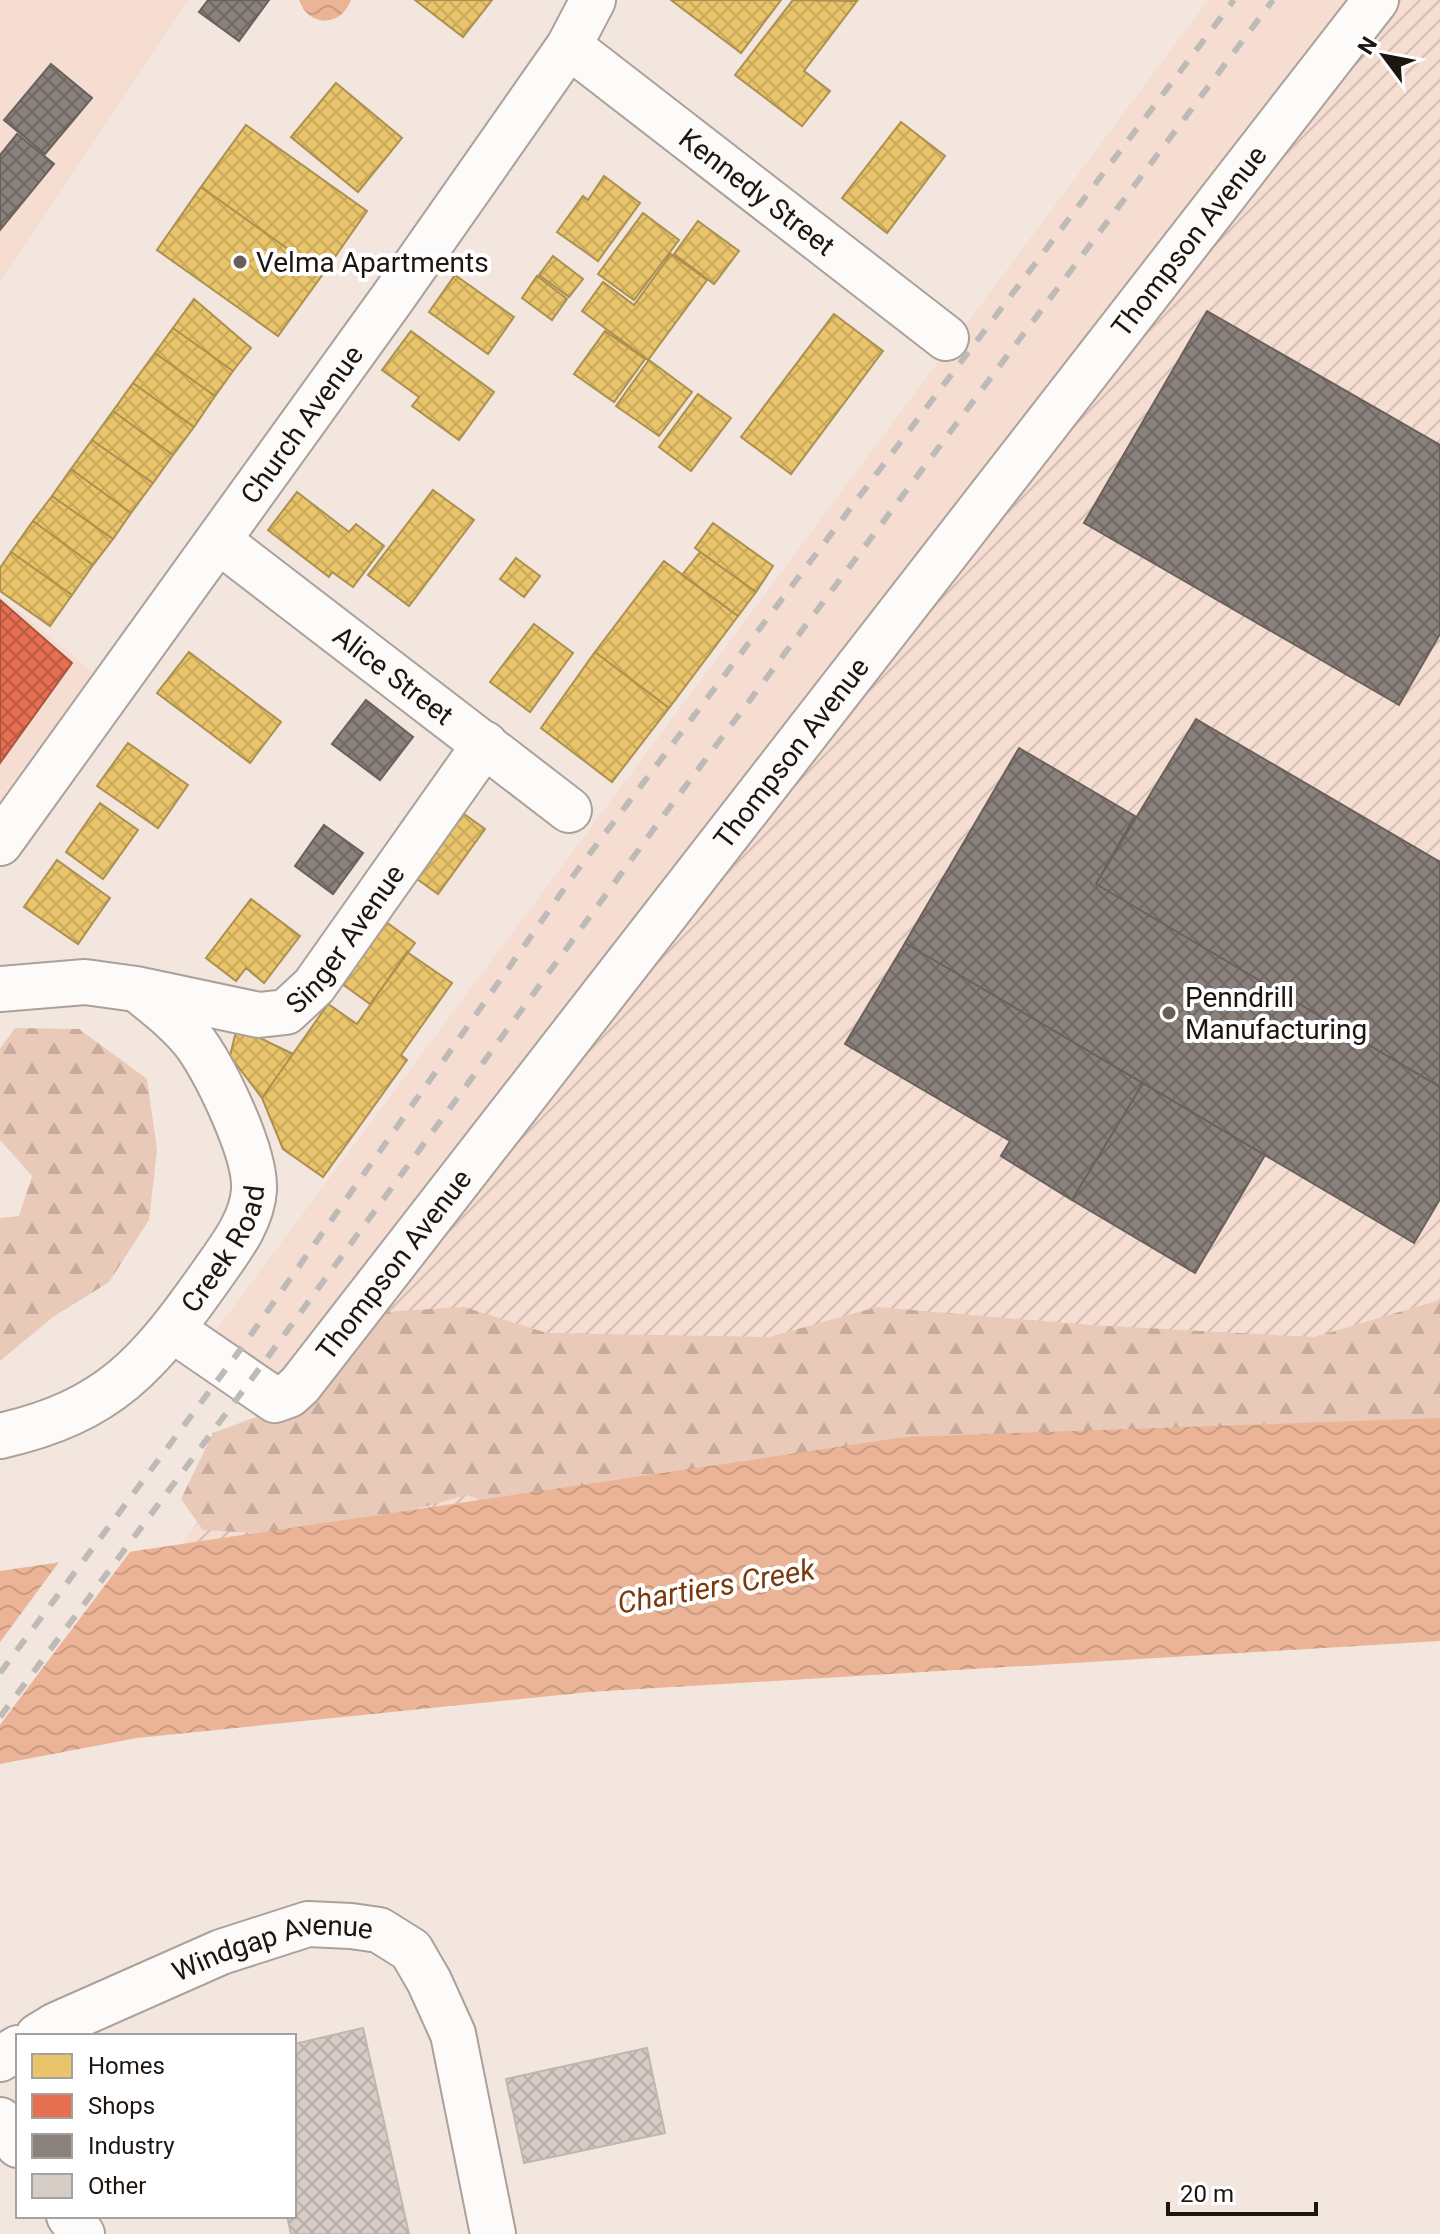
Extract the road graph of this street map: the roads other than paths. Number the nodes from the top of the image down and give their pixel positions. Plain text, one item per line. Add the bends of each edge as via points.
1 (593, 0) edge
2 (1376, 0) edge
3 (569, 46) junction
4 (946, 338) dead end
5 (219, 541) junction
6 (485, 744) junction
7 (569, 810) dead end
8 (0, 843) edge
9 (0, 989) edge
10 (136, 989) junction
11 (173, 1330) junction
12 (0, 1436) edge
13 (41, 2034) edge
14 (0, 2120) edge
15 (16, 2142) edge
16 (493, 2234) edge

1 - 3 street, Church Avenue
2 - 11 street, Thompson Avenue via 300,1385 275,1400
3 - 4 street, Kennedy Street
3 - 5 street, Church Avenue
5 - 6 street, Alice Street
5 - 8 street, Church Avenue
6 - 7 street, Alice Street
6 - 10 street, Singer Avenue via 314,986 286,1012 259,1015
9 - 10 street, Singer Avenue via 85,982
10 - 11 street, Creek Road via 196,1045 250,1156 254,1190 247,1219 231,1248
11 - 12 street, Creek Road via 133,1374 82,1410
13 - 16 street, Windgap Avenue via 221,1952 308,1924 379,1930 411,1950 453,2034
14 - 15 street

